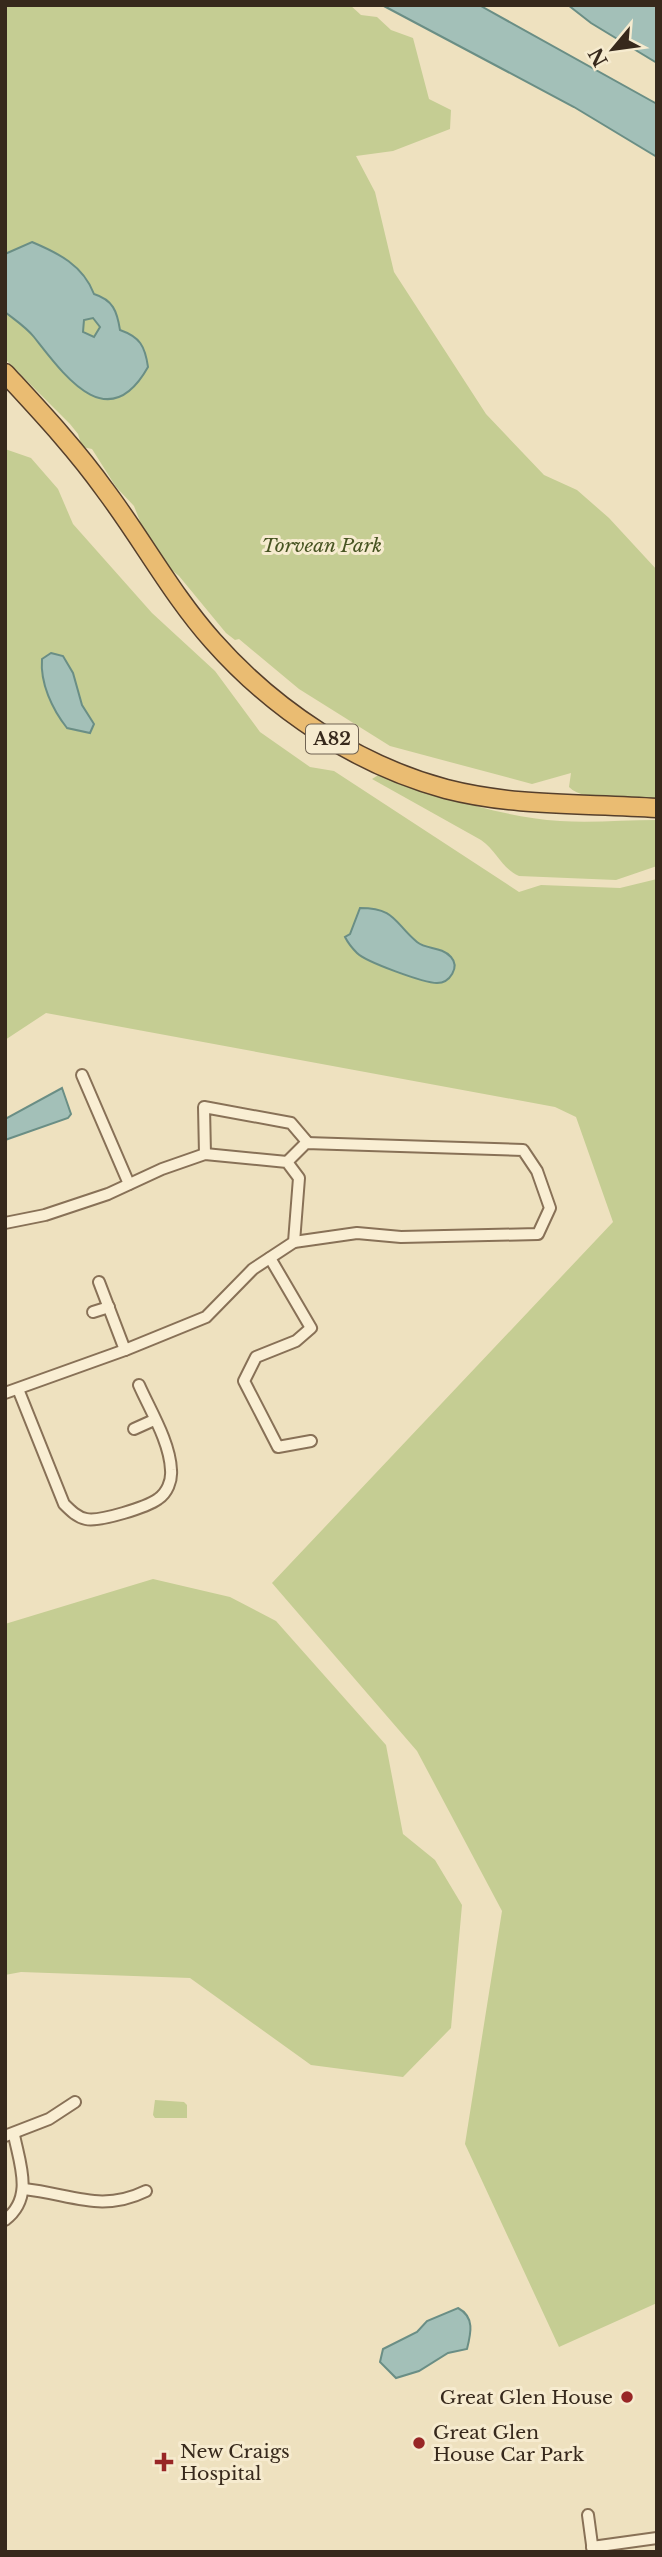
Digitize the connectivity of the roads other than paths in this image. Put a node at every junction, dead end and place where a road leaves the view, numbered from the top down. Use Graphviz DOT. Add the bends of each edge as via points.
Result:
graph roads {
  1 [pos="5,373"];
  2 [pos="657,808"];
  3 [pos="82,1075"];
  4 [pos="307,1143"];
  5 [pos="205,1154"];
  6 [pos="287,1162"];
  7 [pos="129,1184"];
  8 [pos="5,1223"];
  9 [pos="294,1242"];
  10 [pos="270,1258"];
  11 [pos="99,1282"];
  12 [pos="108,1307"];
  13 [pos="93,1312"];
  14 [pos="125,1350"];
  15 [pos="139,1385"];
  16 [pos="18,1389"];
  17 [pos="5,1393"];
  18 [pos="154,1420"];
  19 [pos="134,1429"];
  20 [pos="311,1441"];
  21 [pos="75,2102"];
  22 [pos="9,2135"];
  23 [pos="24,2189"];
  24 [pos="146,2191"];
  25 [pos="5,2220"];
  26 [pos="587,2515"];
  27 [pos="657,2538"];
  28 [pos="592,2549"];
  1 -- 2 [label="highway, A82" via="89,468 212,639 243,673 293,713 388,769 446,789 513,802"];
  3 -- 7 [label="street"];
  4 -- 5 [label="street" via="291,1123 204,1107"];
  4 -- 6 [label="street"];
  4 -- 9 [label="street" via="523,1150 537,1171 550,1208 538,1234 517,1237 357,1233"];
  5 -- 6 [label="street"];
  5 -- 7 [label="street"];
  6 -- 9 [label="street" via="299,1178"];
  7 -- 8 [label="street" via="45,1215"];
  9 -- 10 [label="street"];
  10 -- 14 [label="street" via="206,1317"];
  10 -- 20 [label="street" via="311,1328 296,1341 256,1357 244,1381 278,1447"];
  11 -- 12 [label="street"];
  12 -- 13 [label="street"];
  12 -- 14 [label="street"];
  14 -- 16 [label="street"];
  15 -- 18 [label="street"];
  16 -- 17 [label="street"];
  16 -- 18 [label="street" via="64,1504 87,1520 147,1505 168,1487 172,1472 169,1456"];
  18 -- 19 [label="street"];
  21 -- 22 [label="street" via="49,2119"];
  22 -- 23 [label="street"];
  23 -- 24 [label="street" via="93,2202 125,2201"];
  23 -- 25 [label="street" via="19,2205"];
  26 -- 28 [label="street"];
  27 -- 28 [label="street"];
}
